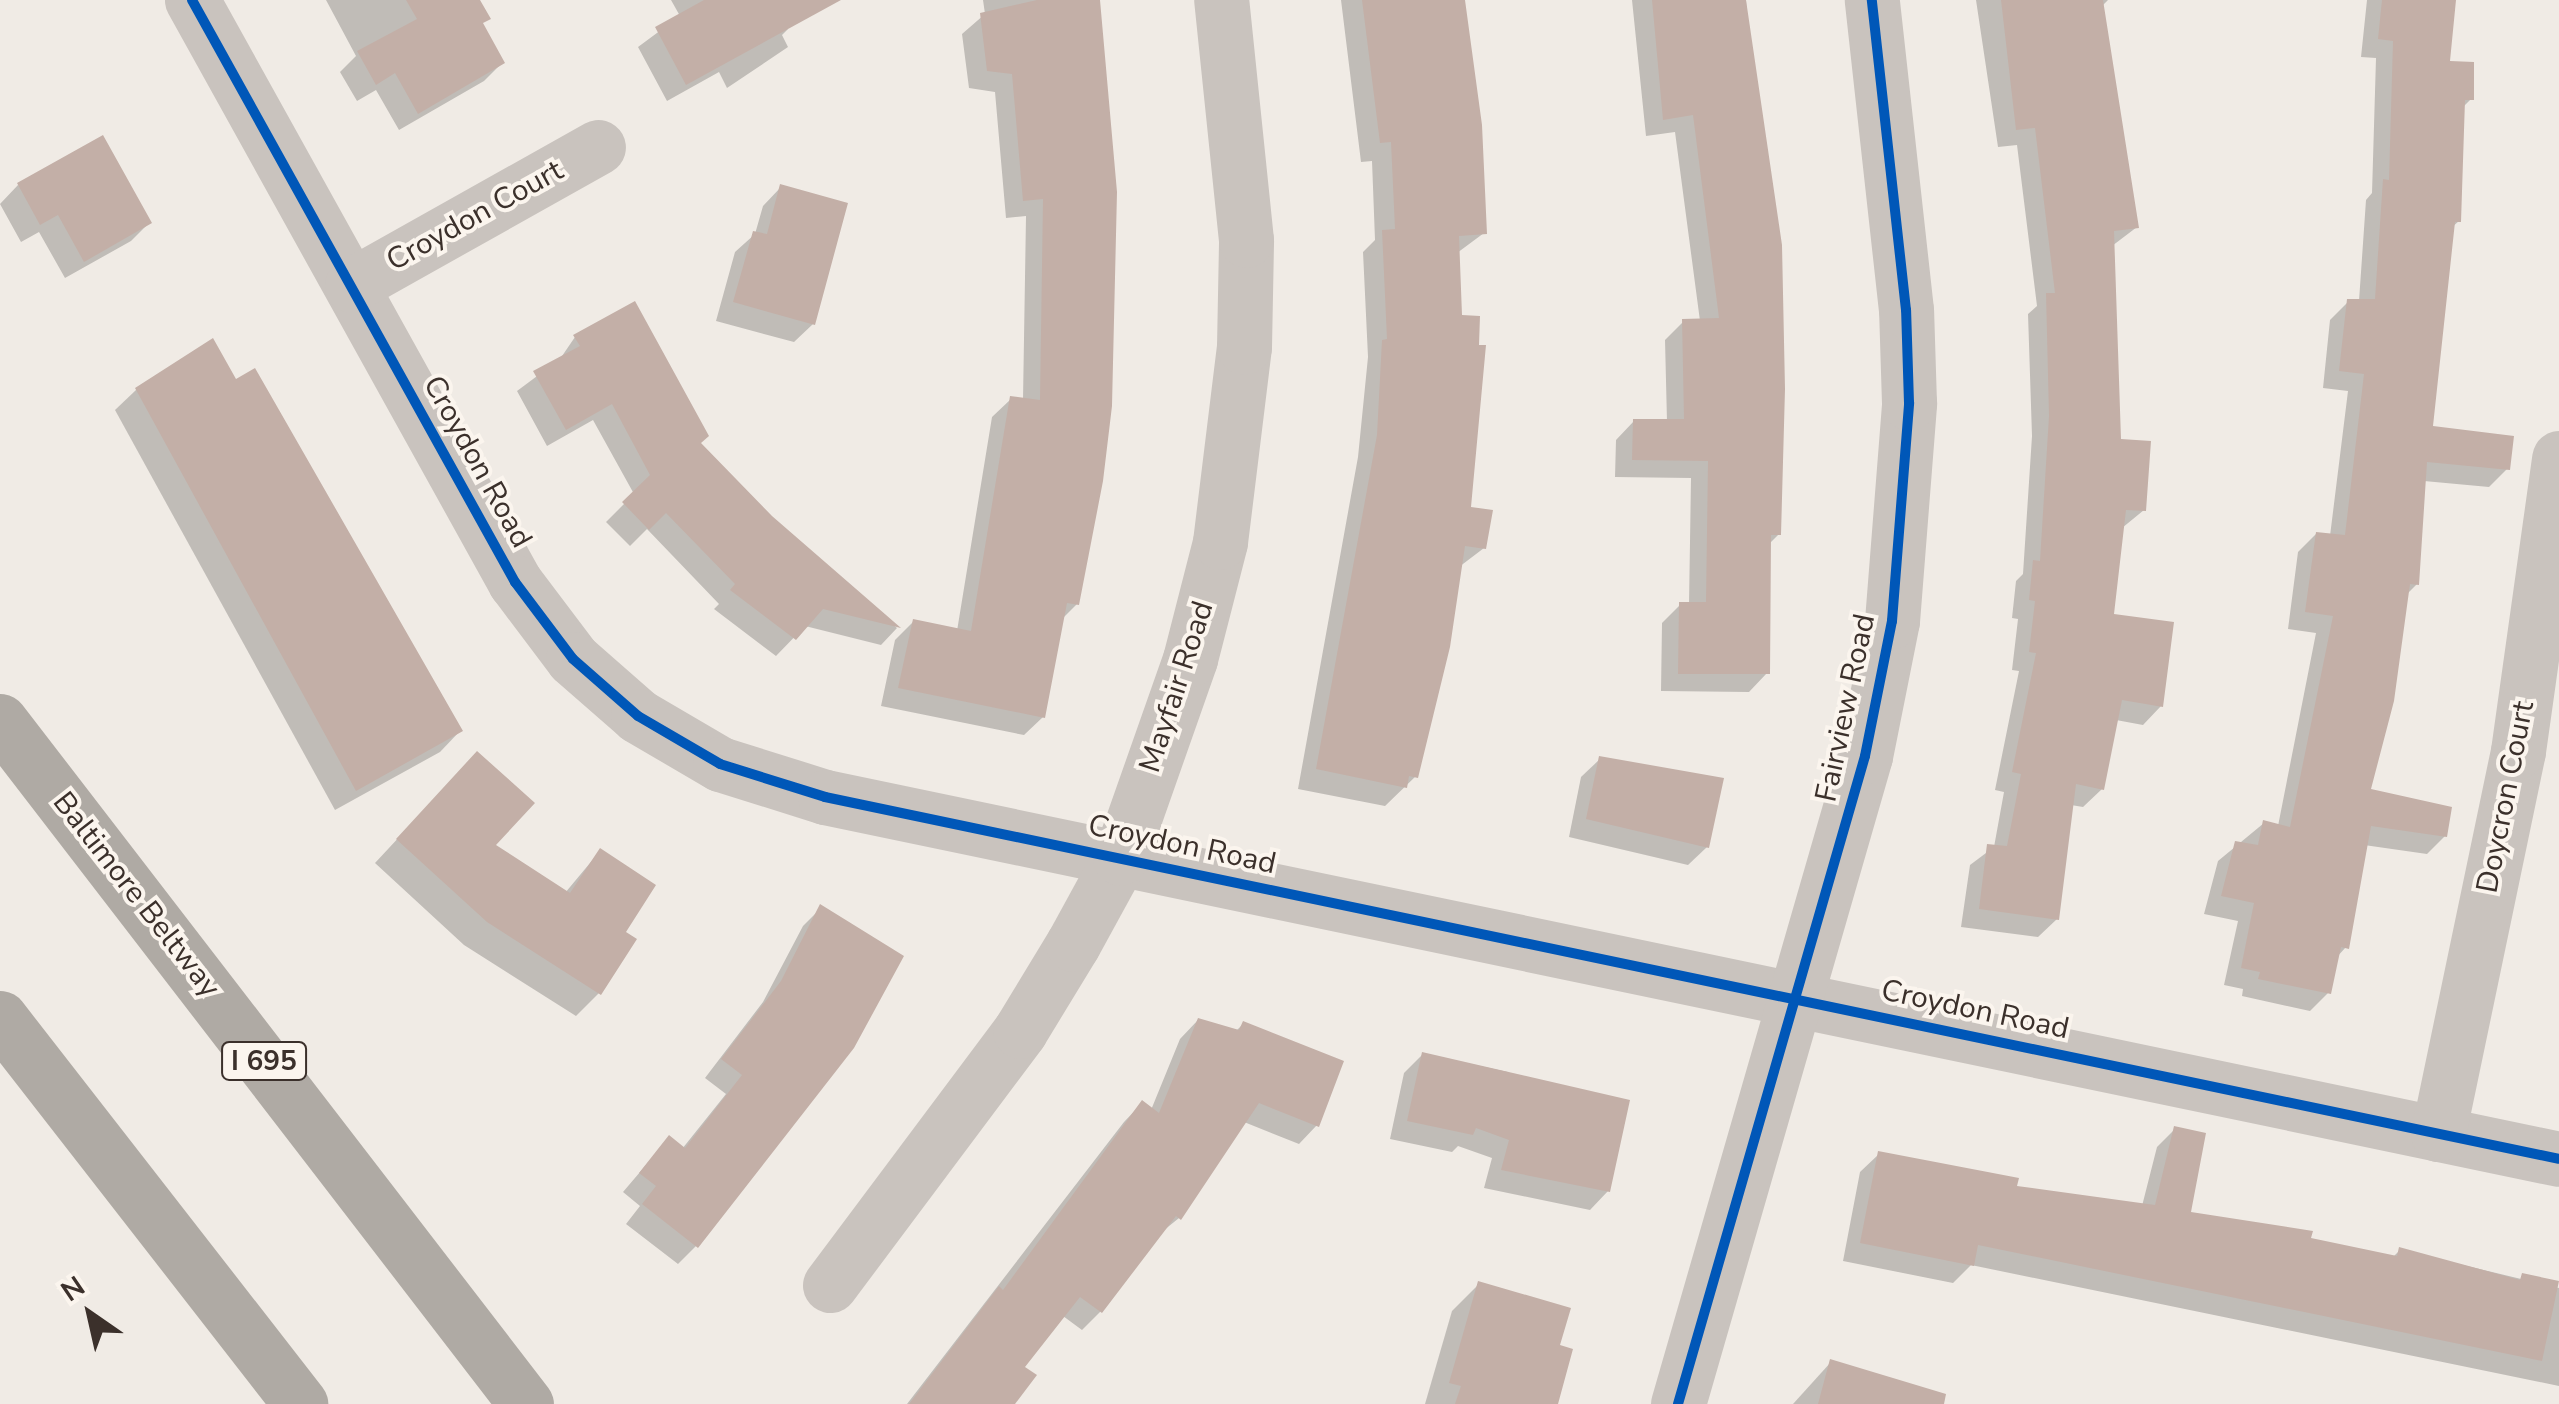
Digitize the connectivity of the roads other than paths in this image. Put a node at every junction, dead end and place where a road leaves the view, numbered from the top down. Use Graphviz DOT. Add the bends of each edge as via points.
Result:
graph roads {
  1 [pos="192,0"];
  2 [pos="1221,0"];
  3 [pos="1872,0"];
  4 [pos="598,147"];
  5 [pos="352,285"];
  6 [pos="2559,458"];
  7 [pos="0,721"];
  8 [pos="1120,858"];
  9 [pos="1799,998"];
  10 [pos="0,1018"];
  11 [pos="2438,1134"];
  12 [pos="2559,1158"];
  13 [pos="830,1284"];
  14 [pos="300,1404"];
  15 [pos="526,1404"];
  16 [pos="1678,1404"];
  1 -- 5 [label="street, Croydon Road"];
  2 -- 8 [label="street, Mayfair Road" via="1246,240 1235,455 1190,659"];
  3 -- 9 [label="street, Fairview Road" via="1906,310 1903,510 1892,621 1866,756"];
  4 -- 5 [label="street, Croydon Court"];
  5 -- 8 [label="street, Croydon Road" via="515,582 573,659 638,716 720,764 826,797"];
  6 -- 11 [label="street, Doycron Court" via="2518,751"];
  7 -- 15 [label="highway, Baltimore Beltway / I 695"];
  8 -- 9 [label="street, Croydon Road"];
  8 -- 13 [label="street, Mayfair Road" via="1020,1031"];
  9 -- 11 [label="street, Croydon Road"];
  9 -- 16 [label="street, Fairview Road"];
  10 -- 14 [label="highway"];
  11 -- 12 [label="street, Croydon Road"];
}
